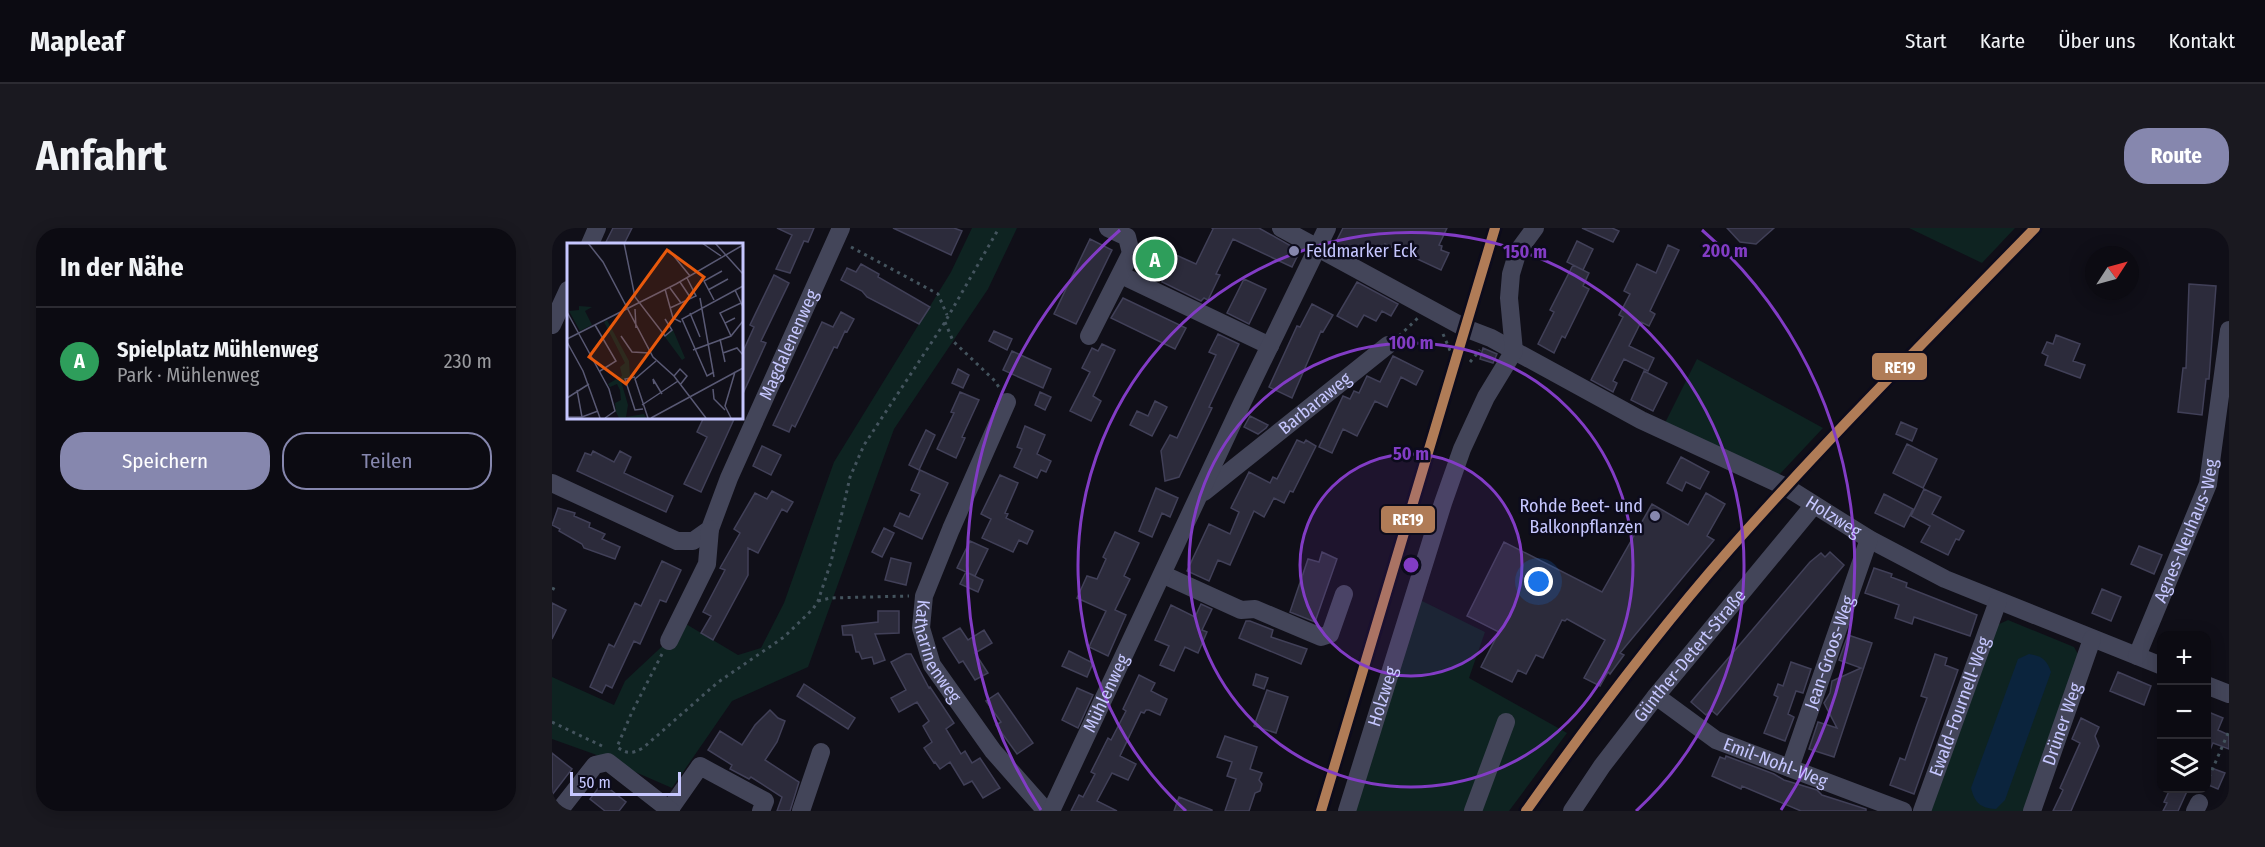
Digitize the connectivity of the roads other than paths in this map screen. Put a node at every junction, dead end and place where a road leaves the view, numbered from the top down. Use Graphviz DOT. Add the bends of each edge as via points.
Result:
graph roads {
  1 [pos="597,228"];
  2 [pos="1108,228"];
  3 [pos="1281,228"];
  4 [pos="1327,228"];
  5 [pos="1535,228"];
  6 [pos="838,234"];
  7 [pos="590,243"];
  8 [pos="1317,247"];
  9 [pos="1121,275"];
  10 [pos="567,292"];
  11 [pos="552,325"];
  12 [pos="2229,330"];
  13 [pos="1089,336"];
  14 [pos="1388,345"];
  15 [pos="1270,346"];
  16 [pos="1514,351"];
  17 [pos="1007,402"];
  18 [pos="552,483"];
  19 [pos="1200,495"];
  20 [pos="1814,505"];
  21 [pos="710,529"];
  22 [pos="1869,538"];
  23 [pos="1164,575"];
  24 [pos="1344,594"];
  25 [pos="1998,601"];
  26 [pos="2092,639"];
  27 [pos="669,641"];
  28 [pos="2137,656"];
  29 [pos="2157,664"];
  30 [pos="2211,687"];
  31 [pos="2229,694"];
  32 [pos="1656,696"];
  33 [pos="1506,722"];
  34 [pos="821,752"];
  35 [pos="1790,768"];
  36 [pos="670,810"];
  37 [pos="559,811"];
  38 [pos="761,811"];
  39 [pos="801,811"];
  40 [pos="1046,811"];
  41 [pos="1051,811"];
  42 [pos="1347,811"];
  43 [pos="1473,811"];
  44 [pos="1572,811"];
  45 [pos="1903,811"];
  46 [pos="1922,811"];
  47 [pos="2032,811"];
  1 -- 7 [label="street"];
  2 -- 9 [label="street" via="1126,237 1131,254"];
  3 -- 8 [label="street, Holzweg"];
  4 -- 8 [label="street, Mühlenweg"];
  5 -- 16 [label="street" via="1518,251 1511,274"];
  6 -- 21 [label="street, Magdalenenweg"];
  8 -- 15 [label="street, Mühlenweg"];
  8 -- 16 [label="street, Holzweg"];
  9 -- 13 [label="street"];
  9 -- 15 [label="street"];
  10 -- 11 [label="street"];
  12 -- 28 [label="street, Agnes-Neuhaus-Weg" via="2208,484"];
  14 -- 19 [label="street, Barbaraweg"];
  15 -- 19 [label="street, Mühlenweg"];
  16 -- 20 [label="street, Holzweg" via="1641,420 1786,487"];
  16 -- 42 [label="street, Holzweg" via="1462,449"];
  17 -- 40 [label="street, Katharinenweg" via="924,596 921,628 932,665 993,751"];
  18 -- 21 [label="street" via="677,541 693,541"];
  19 -- 23 [label="street, Mühlenweg"];
  20 -- 22 [label="street, Holzweg"];
  20 -- 32 [label="street, Günther-Detert-Straße"];
  21 -- 27 [label="street, Magdalenenweg" via="707,564"];
  22 -- 25 [label="street, Holzweg" via="1946,579"];
  22 -- 35 [label="street, Jean-Groos-Weg"];
  23 -- 24 [label="street" via="1241,610 1255,609 1328,643"];
  23 -- 41 [label="street, Mühlenweg"];
  25 -- 26 [label="street, Holzweg"];
  25 -- 46 [label="street, Ewald-Fournell-Weg"];
  26 -- 28 [label="street, Holzweg"];
  26 -- 47 [label="street, Drüner Weg"];
  28 -- 29 [label="street, Holzweg"];
  30 -- 31 [label="street"];
  32 -- 35 [label="street, Emil-Nohl-Weg" via="1716,740"];
  32 -- 44 [label="street, Günther-Detert-Straße"];
  33 -- 43 [label="street"];
  34 -- 39 [label="street"];
  35 -- 45 [label="street, Emil-Nohl-Weg"];
  36 -- 37 [label="street" via="608,762 595,765"];
  36 -- 38 [label="street" via="700,766 765,801"];
}
